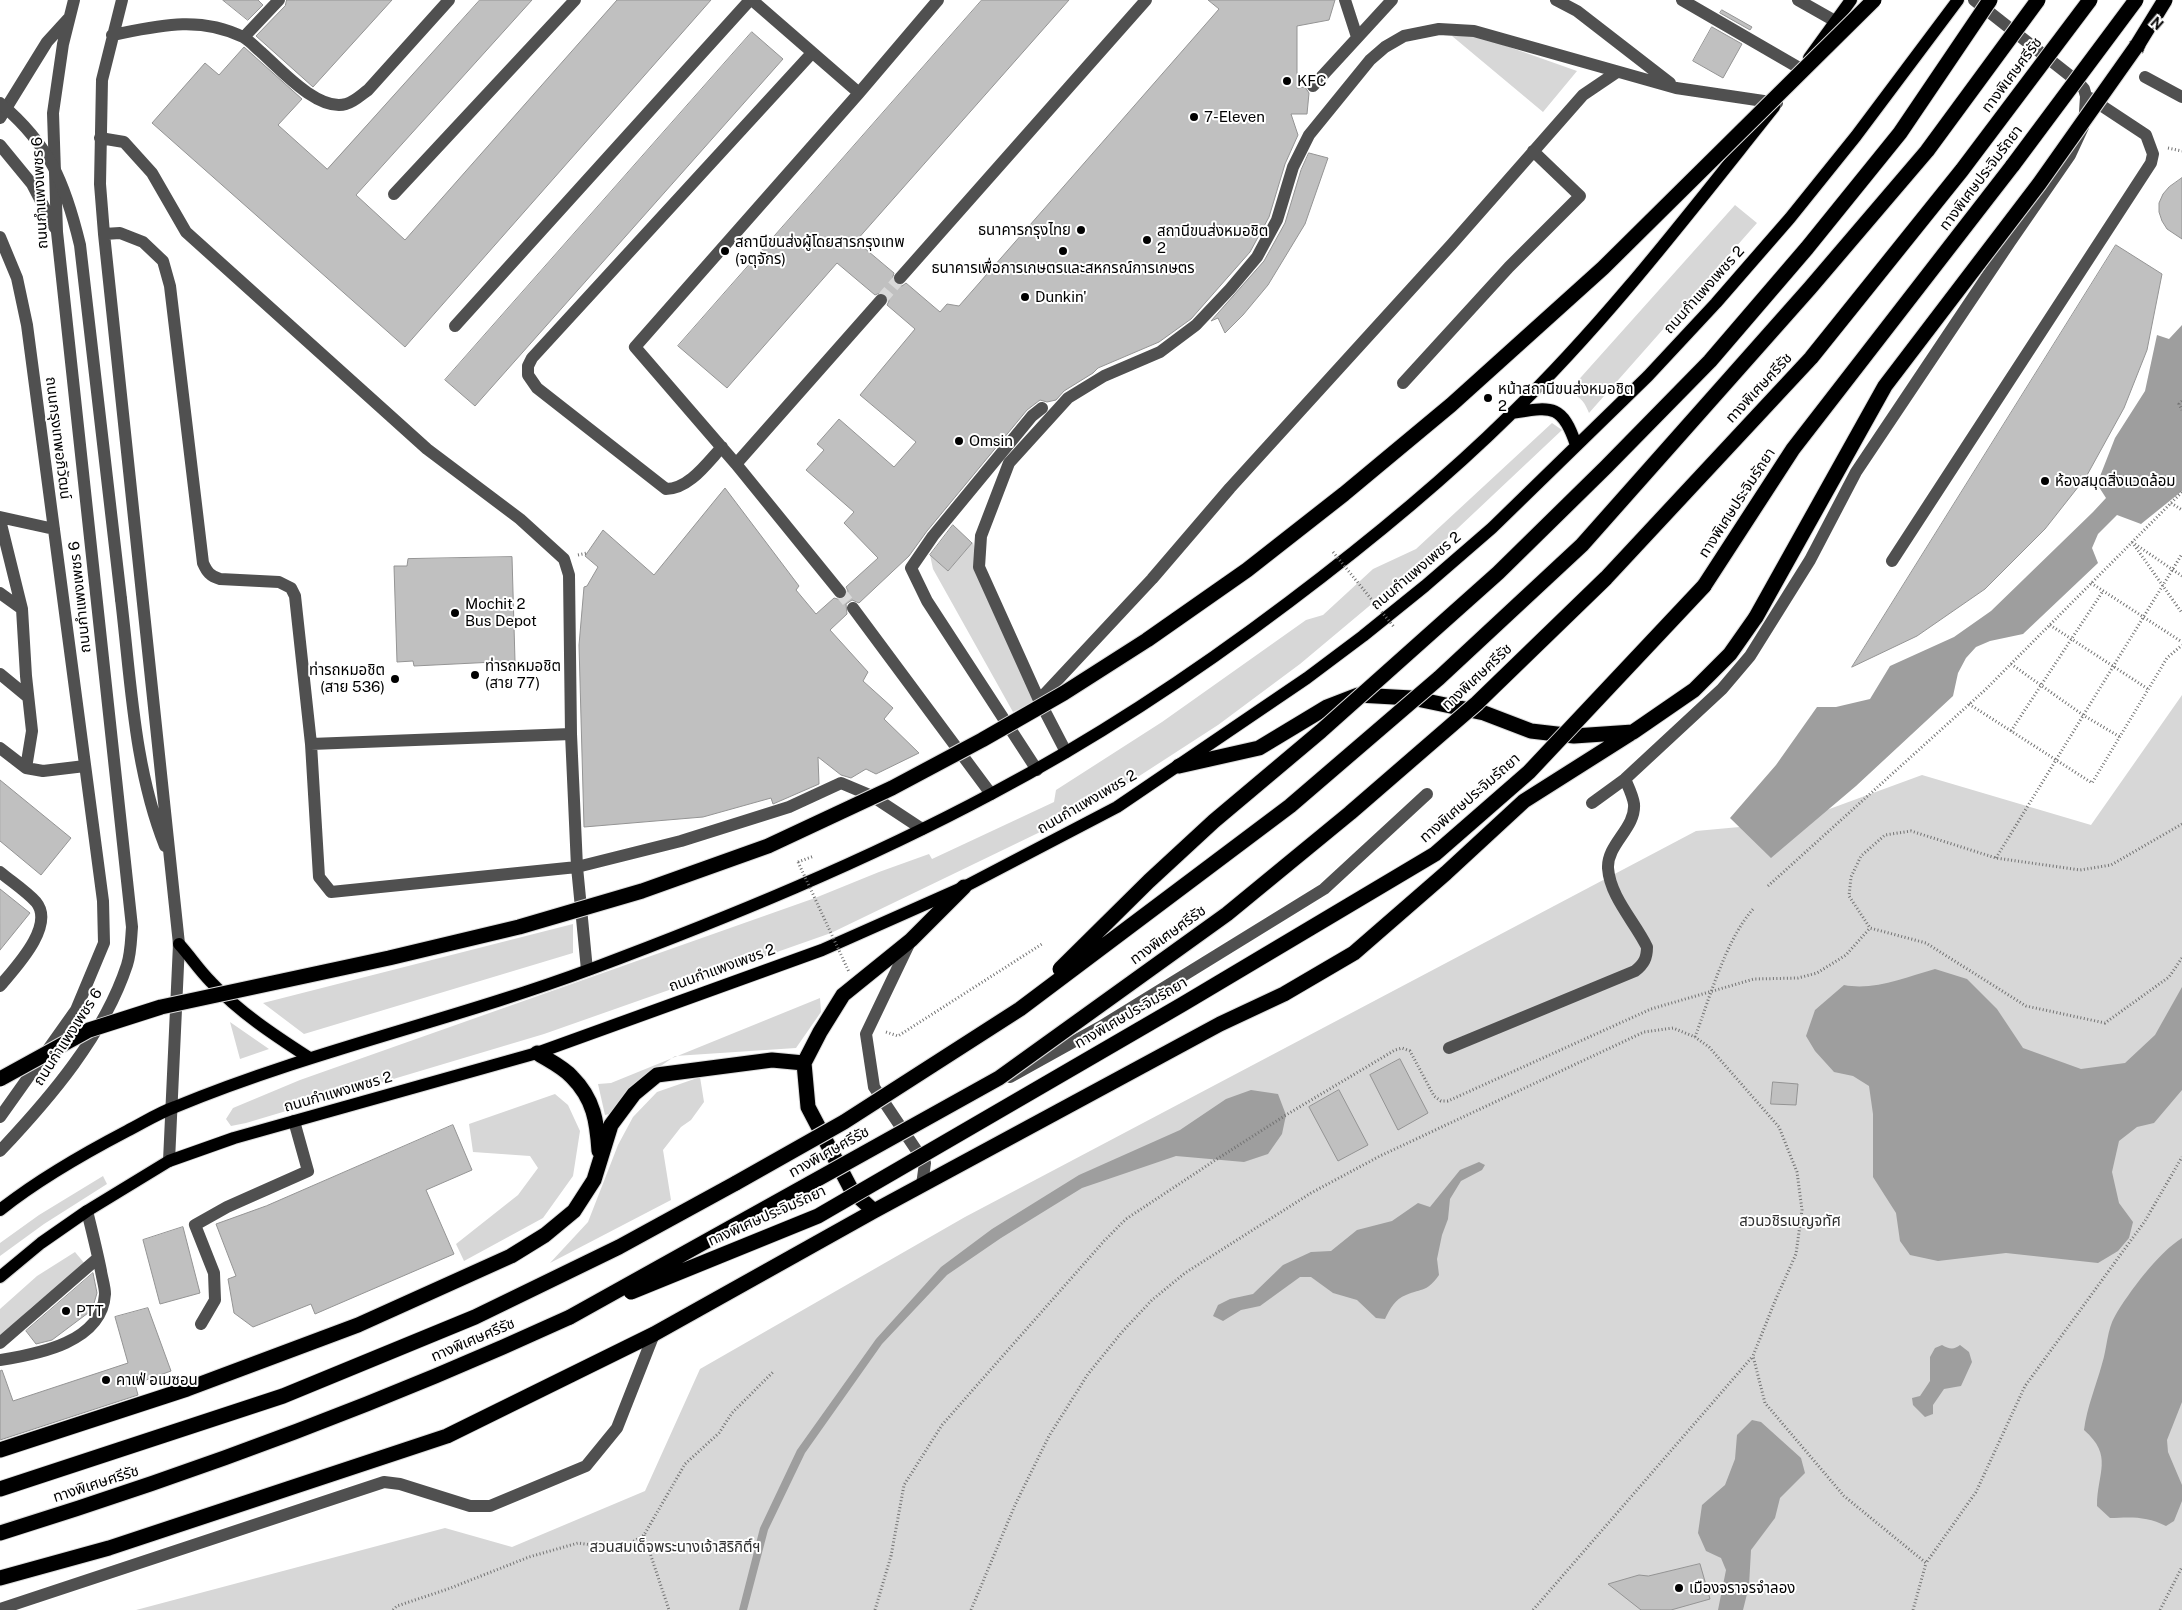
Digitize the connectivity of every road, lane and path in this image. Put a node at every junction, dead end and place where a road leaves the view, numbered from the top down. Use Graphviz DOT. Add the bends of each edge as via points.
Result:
graph roads {
  1 [pos="74,0"];
  2 [pos="122,0"];
  3 [pos="279,0"];
  4 [pos="449,0"];
  5 [pos="576,0"];
  6 [pos="751,0"];
  7 [pos="938,0"];
  8 [pos="1146,0"];
  9 [pos="1346,0"];
  10 [pos="1392,0"];
  11 [pos="1556,0"];
  12 [pos="1682,0"];
  13 [pos="1798,0"];
  14 [pos="1851,0"];
  15 [pos="1874,0"];
  16 [pos="1958,0"];
  17 [pos="1974,0"];
  18 [pos="1990,0"];
  19 [pos="2038,0"];
  20 [pos="2090,0"];
  21 [pos="2136,0"];
  22 [pos="2165,0"];
  23 [pos="69,18"];
  24 [pos="1835,22"];
  25 [pos="112,35"];
  26 [pos="1357,37"];
  27 [pos="244,38"];
  28 [pos="812,53"];
  29 [pos="1801,69"];
  30 [pos="1616,72"];
  31 [pos="2145,77"];
  32 [pos="1313,86"];
  33 [pos="1676,88"];
  34 [pos="859,93"];
  35 [pos="2086,96"];
  36 [pos="2182,97"];
  37 [pos="0,103"];
  38 [pos="1777,103"];
  39 [pos="0,118"];
  40 [pos="100,138"];
  41 [pos="0,145"];
  42 [pos="1533,151"];
  43 [pos="394,194"];
  44 [pos="57,232"];
  45 [pos="104,234"];
  46 [pos="0,237"];
  47 [pos="900,278"];
  48 [pos="881,300"];
  49 [pos="455,326"];
  50 [pos="1403,383"];
  51 [pos="2182,401"];
  52 [pos="1042,408"];
  53 [pos="2182,410"];
  54 [pos="1512,413"];
  55 [pos="1576,446"];
  56 [pos="722,447"];
  57 [pos="736,464"];
  58 [pos="2182,492"];
  59 [pos="2171,503"];
  60 [pos="2182,510"];
  61 [pos="0,518"];
  62 [pos="54,529"];
  63 [pos="2132,542"];
  64 [pos="1332,552"];
  65 [pos="2182,554"];
  66 [pos="1892,561"];
  67 [pos="2172,570"];
  68 [pos="2182,576"];
  69 [pos="2091,583"];
  70 [pos="2163,585"];
  71 [pos="2104,591"];
  72 [pos="840,592"];
  73 [pos="0,593"];
  74 [pos="853,608"];
  75 [pos="22,609"];
  76 [pos="2182,613"];
  77 [pos="2143,618"];
  78 [pos="2050,625"];
  79 [pos="1394,627"];
  80 [pos="2072,639"];
  81 [pos="2182,644"];
  82 [pos="70,647"];
  83 [pos="2011,664"];
  84 [pos="2114,666"];
  85 [pos="0,674"];
  86 [pos="2042,686"];
  87 [pos="2148,689"];
  88 [pos="28,696"];
  89 [pos="1039,700"];
  90 [pos="1969,704"];
  91 [pos="2084,715"];
  92 [pos="2012,731"];
  93 [pos="1633,732"];
  94 [pos="571,734"];
  95 [pos="2120,737"];
  96 [pos="311,744"];
  97 [pos="0,748"];
  98 [pos="1066,752"];
  99 [pos="2056,759"];
  100 [pos="85,766"];
  101 [pos="1179,766"];
  102 [pos="26,768"];
  103 [pos="1037,770"];
  104 [pos="1625,779"];
  105 [pos="991,794"];
  106 [pos="1427,794"];
  107 [pos="1592,803"];
  108 [pos="2182,824"];
  109 [pos="922,829"];
  110 [pos="814,856"];
  111 [pos="1996,858"];
  112 [pos="171,862"];
  113 [pos="577,867"];
  114 [pos="0,872"];
  115 [pos="1768,886"];
  116 [pos="964,887"];
  117 [pos="1754,908"];
  118 [pos="1870,928"];
  119 [pos="911,940"];
  120 [pos="179,944"];
  121 [pos="1042,944"];
  122 [pos="2182,958"];
  123 [pos="587,970"];
  124 [pos="850,972"];
  125 [pos="0,986"];
  126 [pos="1712,992"];
  127 [pos="1020,1009"];
  128 [pos="886,1032"];
  129 [pos="1695,1037"];
  130 [pos="1449,1048"];
  131 [pos="537,1053"];
  132 [pos="308,1057"];
  133 [pos="804,1063"];
  134 [pos="0,1079"];
  135 [pos="170,1108"];
  136 [pos="0,1117"];
  137 [pos="294,1121"];
  138 [pos="907,1135"];
  139 [pos="0,1151"];
  140 [pos="600,1157"];
  141 [pos="2182,1157"];
  142 [pos="169,1161"];
  143 [pos="922,1185"];
  144 [pos="0,1210"];
  145 [pos="87,1211"];
  146 [pos="874,1211"];
  147 [pos="98,1258"];
  148 [pos="0,1277"];
  149 [pos="570,1317"];
  150 [pos="202,1324"];
  151 [pos="654,1334"];
  152 [pos="0,1343"];
  153 [pos="1753,1356"];
  154 [pos="0,1360"];
  155 [pos="774,1371"];
  156 [pos="0,1450"];
  157 [pos="0,1489"];
  158 [pos="0,1533"];
  159 [pos="644,1535"];
  160 [pos="1926,1563"];
  161 [pos="2182,1567"];
  162 [pos="0,1578"];
  163 [pos="0,1609"];
  164 [pos="393,1610"];
  165 [pos="670,1610"];
  166 [pos="875,1610"];
  167 [pos="971,1610"];
  168 [pos="1533,1610"];
  169 [pos="1912,1610"];
  170 [pos="2160,1610"];
  1 -- 23 [label="street, ถนนกำแพงเพชร 6"];
  2 -- 25 [label="street"];
  3 -- 27 [label="street"];
  4 -- 27 [label="street" via="368,90 345,105 320,101"];
  5 -- 43 [label="street"];
  6 -- 28 [label="street"];
  6 -- 49 [label="street"];
  7 -- 34 [label="street"];
  8 -- 47 [label="street"];
  9 -- 26 [label="street"];
  10 -- 26 [label="street"];
  11 -- 33 [label="street" via="1577,11"];
  12 -- 29 [label="street"];
  13 -- 24 [label="street"];
  14 -- 24 [label="main road"];
  15 -- 134 [label="highway, bridge" via="1602,268 1367,475 1248,570 1147,640 990,736 892,788 768,846 642,891 519,928 161,1007 89,1030"];
  16 -- 55 [label="main road, ถนนกำแพงเพชร 2" via="1790,218 1648,376"];
  17 -- 35 [label="street" via="2078,82"];
  18 -- 127 [label="highway, bridge" via="1900,133 1710,360 1498,573 1321,731 1214,821"];
  19 -- 127 [label="highway, ทางพิเศษศรีรัช, bridge" via="1927,151 1582,545 1439,678 1290,806"];
  20 -- 149 [label="highway, ทางพิเศษศรีรัช, bridge" via="1962,170 1811,358 1606,578 1476,703 1365,800 1227,914 999,1078"];
  21 -- 149 [label="highway, ทางพิเศษประจิมรัถยา, bridge" via="1793,449 1704,586 1529,772 1434,854 818,1216"];
  22 -- 93 [label="highway, bridge" via="2138,44 2039,184 1886,386 1756,616 1730,654 1694,690"];
  23 -- 39 [label="street" via="47,42"];
  23 -- 44 [label="street, ถนนกำแพงเพชร 6" via="53,113"];
  24 -- 29 [label="main road"];
  25 -- 27 [label="street" via="167,24 196,24"];
  25 -- 40 [label="street" via="102,80"];
  26 -- 32 [label="street"];
  28 -- 34 [label="street"];
  28 -- 56 [label="street" via="528,366 528,375 537,388 666,488 676,489 689,481"];
  29 -- 38 [label="main road"];
  30 -- 33 [label="street"];
  30 -- 42 [label="street" via="1583,95"];
  30 -- 89 [label="street" via="1474,31 1439,29 1404,36 1370,60 1309,135 1293,167 1277,220 1257,256 1230,289 1196,325 1160,352 1104,376 1068,398 1009,463 981,536 979,568"];
  31 -- 36 [label="street"];
  33 -- 38 [label="street"];
  34 -- 56 [label="street" via="635,347"];
  35 -- 66 [label="street" via="2146,135 2153,154 2151,163"];
  35 -- 104 [label="street" via="2083,127 2070,155 1856,472 1810,560 1750,656 1722,689"];
  37 -- 112 [label="street, bridge" via="33,134 47,153 71,209 80,245 142,769 156,824"];
  38 -- 54 [label="main road" via="1653,258 1591,330"];
  40 -- 45 [label="street"];
  40 -- 94 [label="street" via="124,142 152,173 186,232 428,449 520,519 564,559 569,575"];
  41 -- 44 [label="street" via="32,184"];
  42 -- 50 [label="street" via="1580,196"];
  42 -- 89 [label="street" via="1152,579"];
  44 -- 139 [label="street, ถนนกำแพงเพชร 6" via="132,927 128,963 112,1004 58,1086"];
  45 -- 96 [label="street" via="120,233 143,242 163,261 170,286 203,563 211,576 220,579 279,582 291,588 295,596"];
  45 -- 112 [label="street"];
  46 -- 62 [label="street, ถนนกรุงเทพอภิวัฒน์" via="17,278 27,324"];
  48 -- 57 [label="street"];
  51 -- 53 [label="path" via="2179,404"];
  52 -- 103 [label="street" via="1032,416 910,568 927,601"];
  54 -- 55 [label="main road" via="1545,408 1556,412 1570,427"];
  54 -- 98 [label="main road" via="1431,489 1345,560 1150,701"];
  55 -- 101 [label="main road, ถนนกำแพงเพชร 2" via="1492,528 1363,636"];
  56 -- 57 [label="street"];
  57 -- 72 [label="street"];
  58 -- 59 [label="path"];
  59 -- 60 [label="path"];
  59 -- 63 [label="path"];
  61 -- 62 [label="street"];
  61 -- 75 [label="street"];
  62 -- 82 [label="street, ถนนกรุงเทพอภิวัฒน์"];
  63 -- 67 [label="path"];
  63 -- 69 [label="path"];
  63 -- 70 [label="path"];
  64 -- 79 [label="path, bridge"];
  65 -- 67 [label="path"];
  67 -- 68 [label="path"];
  67 -- 70 [label="path"];
  69 -- 71 [label="path"];
  69 -- 78 [label="path"];
  70 -- 76 [label="path"];
  70 -- 77 [label="path"];
  71 -- 77 [label="path"];
  71 -- 80 [label="path"];
  73 -- 75 [label="street"];
  74 -- 105 [label="street"];
  75 -- 88 [label="street"];
  77 -- 81 [label="path"];
  77 -- 84 [label="path"];
  78 -- 80 [label="path"];
  78 -- 83 [label="path"];
  80 -- 84 [label="path"];
  80 -- 86 [label="path"];
  81 -- 87 [label="path" via="2167,658"];
  82 -- 100 [label="street, ถนนกำแพงเพชร 6"];
  83 -- 86 [label="path"];
  83 -- 90 [label="path"];
  84 -- 87 [label="path"];
  84 -- 91 [label="path"];
  85 -- 88 [label="street"];
  86 -- 91 [label="path"];
  86 -- 92 [label="path"];
  87 -- 95 [label="path"];
  88 -- 102 [label="street" via="32,730"];
  89 -- 98 [label="street"];
  90 -- 92 [label="path"];
  90 -- 115 [label="path"];
  91 -- 95 [label="path"];
  91 -- 99 [label="path"];
  92 -- 99 [label="path"];
  93 -- 101 [label="highway" via="1574,736 1531,731 1484,713 1457,707 1412,698 1358,695 1327,707 1259,748"];
  93 -- 143 [label="highway" via="1524,801 1354,953 1284,994 1220,1024"];
  94 -- 96 [label="street"];
  94 -- 113 [label="street"];
  95 -- 99 [label="path" via="2092,783"];
  96 -- 113 [label="street" via="319,877 330,892"];
  97 -- 102 [label="street"];
  98 -- 103 [label="main road"];
  99 -- 111 [label="path"];
  100 -- 102 [label="street" via="43,771"];
  100 -- 136 [label="street, ถนนกำแพงเพชร 6" via="103,901 104,942 76,1010"];
  101 -- 116 [label="main road, ถนนกำแพงเพชร 2" via="1117,807"];
  103 -- 105 [label="main road"];
  104 -- 107 [label="street"];
  104 -- 130 [label="street" via="1634,805 1629,825 1610,854 1608,868 1614,890 1647,947 1647,957 1642,966"];
  105 -- 109 [label="main road"];
  106 -- 138 [label="street" via="1324,889 1100,1027"];
  108 -- 111 [label="path" via="2111,865 2080,870"];
  109 -- 113 [label="street" via="872,796 841,783 789,807 717,830"];
  109 -- 123 [label="main road" via="796,886"];
  110 -- 124 [label="path, bridge" via="798,862"];
  111 -- 118 [label="path" via="1911,831 1884,835 1861,856 1851,877 1849,896"];
  112 -- 120 [label="street"];
  113 -- 123 [label="street"];
  114 -- 125 [label="street" via="37,903 41,912 38,933"];
  116 -- 119 [label="highway"];
  116 -- 131 [label="main road, ถนนกำแพงเพชร 2" via="822,950"];
  117 -- 126 [label="path" via="1742,921"];
  118 -- 122 [label="path" via="1926,943 2026,1006 2105,1023 2169,977"];
  118 -- 126 [label="path" via="1846,956 1816,973 1798,978 1754,979"];
  119 -- 133 [label="highway" via="843,995"];
  119 -- 138 [label="street" via="866,1034 874,1086"];
  120 -- 132 [label="main road" via="211,982 239,1008"];
  120 -- 135 [label="street"];
  121 -- 128 [label="path" via="898,1036"];
  123 -- 132 [label="main road" via="458,1013"];
  126 -- 129 [label="path"];
  126 -- 166 [label="path" via="1651,1009 1448,1101 1441,1102 1434,1096 1410,1051 1395,1050 1286,1115 1126,1219 942,1425 904,1485 891,1556"];
  127 -- 157 [label="highway, ทางพิเศษศรีรัช, bridge" via="844,1122 761,1169 620,1247 475,1316 283,1396"];
  129 -- 153 [label="path" via="1709,1047 1779,1127 1797,1172 1802,1210 1796,1254"];
  129 -- 167 [label="path" via="1673,1028 1644,1032 1380,1156 1311,1193 1185,1274 1152,1300 1083,1382 1049,1436"];
  131 -- 137 [label="main road, ถนนกำแพงเพชร 2"];
  131 -- 140 [label="highway" via="572,1076 590,1101 596,1120"];
  132 -- 135 [label="main road"];
  133 -- 140 [label="highway" via="772,1060 657,1075 634,1094 611,1125"];
  133 -- 146 [label="highway" via="808,1107 852,1191"];
  135 -- 142 [label="street"];
  135 -- 144 [label="main road" via="93,1148"];
  137 -- 142 [label="main road, ถนนกำแพงเพชร 2"];
  137 -- 150 [label="street" via="308,1171 227,1207 196,1225 214,1273 215,1300"];
  138 -- 143 [label="street" via="925,1163"];
  140 -- 156 [label="highway" via="594,1180 574,1211 545,1235 510,1256 358,1325 187,1389"];
  141 -- 160 [label="path" via="2145,1222 2025,1386 1976,1492"];
  142 -- 145 [label="main road, ถนนกำแพงเพชร 2"];
  143 -- 146 [label="highway"];
  145 -- 147 [label="street"];
  145 -- 148 [label="main road, ถนนกำแพงเพชร 2"];
  146 -- 151 [label="highway"];
  147 -- 152 [label="street"];
  147 -- 154 [label="street" via="105,1292 102,1310 89,1329 53,1348 30,1356"];
  149 -- 158 [label="highway, ทางพิเศษศรีรัช" via="395,1393 241,1453"];
  151 -- 162 [label="highway" via="447,1436 109,1548"];
  151 -- 163 [label="street" via="617,1428 586,1466 490,1506 470,1506 384,1482"];
  153 -- 160 [label="path" via="1765,1403 1844,1496"];
  153 -- 168 [label="path"];
  155 -- 159 [label="path" via="732,1413 719,1434 685,1464"];
  159 -- 164 [label="path" via="621,1549 578,1543 529,1557"];
  159 -- 165 [label="path"];
  160 -- 169 [label="path"];
  161 -- 170 [label="path"];
}
